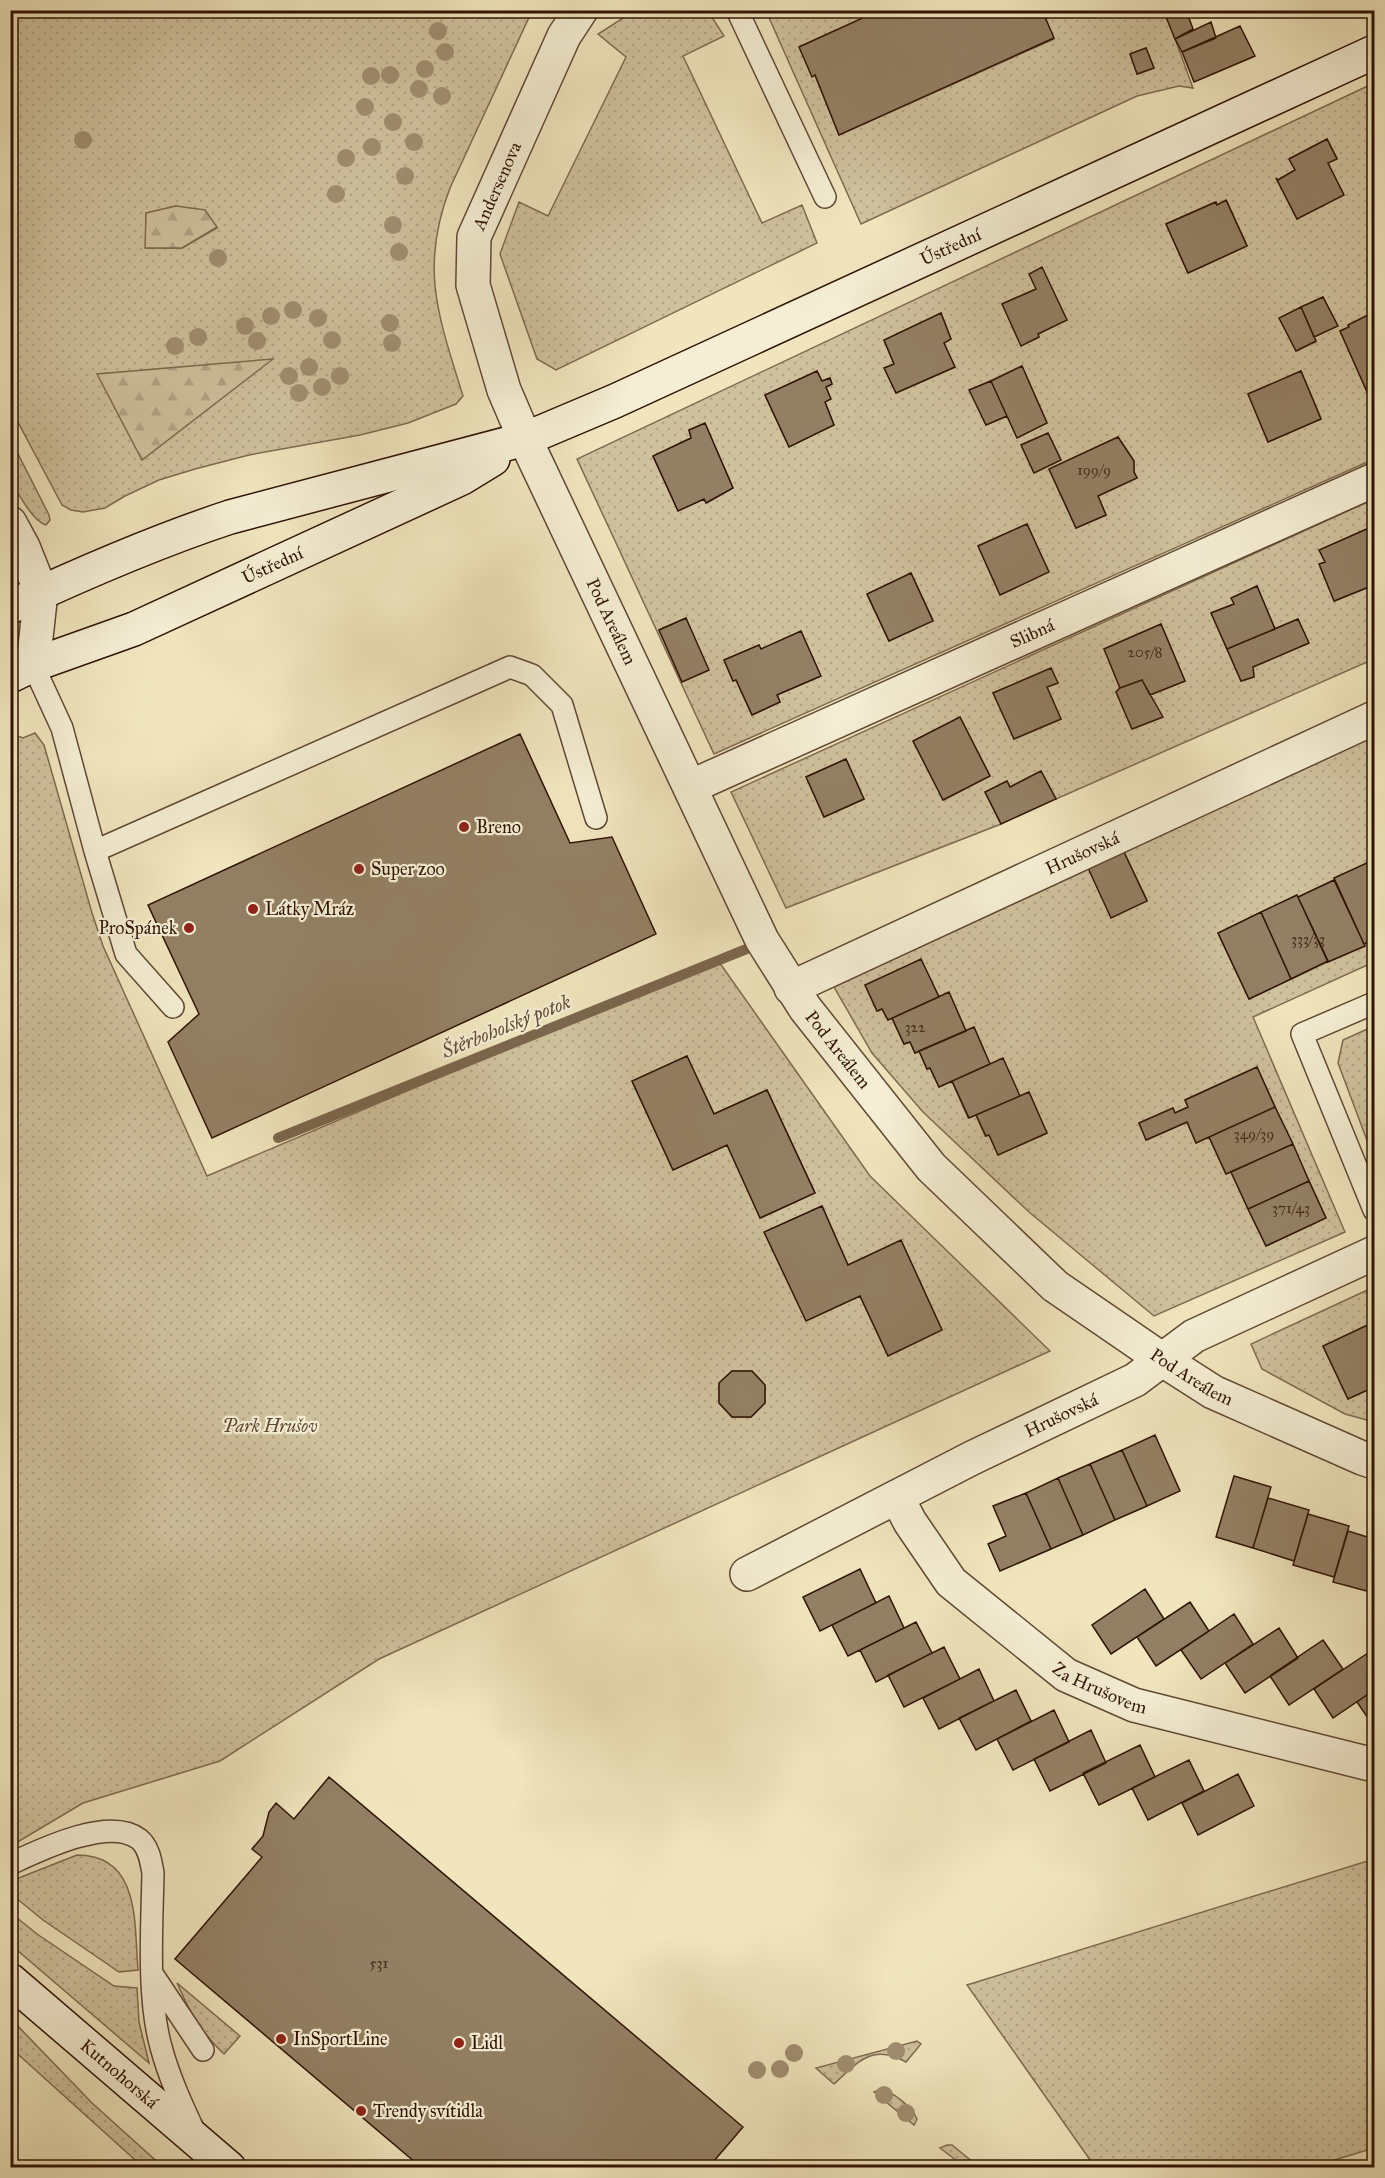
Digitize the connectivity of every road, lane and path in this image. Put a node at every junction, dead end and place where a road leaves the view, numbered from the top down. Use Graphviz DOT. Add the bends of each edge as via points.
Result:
graph roads {
  1 [pos="581,10"];
  2 [pos="736,10"];
  3 [pos="1374,52"];
  4 [pos="825,197"];
  5 [pos="525,439"];
  6 [pos="1374,480"];
  7 [pos="10,523"];
  8 [pos="41,592"];
  9 [pos="10,606"];
  10 [pos="18,663"];
  11 [pos="1374,718"];
  12 [pos="690,787"];
  13 [pos="596,818"];
  14 [pos="95,851"];
  15 [pos="791,988"];
  16 [pos="1374,1003"];
  17 [pos="173,1007"];
  18 [pos="1374,1210"];
  19 [pos="1374,1253"];
  20 [pos="1162,1360"];
  21 [pos="1374,1462"];
  22 [pos="897,1497"];
  23 [pos="747,1574"];
  24 [pos="1374,1764"];
  25 [pos="10,1864"];
  26 [pos="153,1976"];
  27 [pos="10,1980"];
  28 [pos="203,2050"];
  29 [pos="200,2144"];
  30 [pos="229,2168"];
  1 -- 5 [label="street, Andersenova" via="564,36 474,237 473,285 504,390"];
  2 -- 4 [label="lane"];
  3 -- 5 [label="street, Ústřední"];
  5 -- 8 [label="street, Ústřední" via="220,520 134,551"];
  5 -- 10 [label="street, Ústřední" via="462,478 134,629"];
  5 -- 12 [label="street, Pod Areálem"];
  6 -- 12 [label="street, Slibná"];
  7 -- 8 [label="street"];
  8 -- 9 [label="street, Ústřední"];
  8 -- 10 [label="street"];
  10 -- 14 [label="lane" via="62,728"];
  11 -- 15 [label="street, Hrušovská"];
  12 -- 15 [label="street, Pod Areálem" via="762,940"];
  13 -- 14 [label="lane" via="562,705 532,675 510,667"];
  14 -- 17 [label="lane" via="126,954"];
  15 -- 20 [label="street, Pod Areálem" via="931,1167 1055,1286"];
  16 -- 18 [label="lane" via="1302,1034"];
  19 -- 20 [label="street, Hrušovská" via="1194,1336"];
  20 -- 21 [label="street, Pod Areálem" via="1213,1392"];
  20 -- 22 [label="street, Hrušovská" via="1135,1380"];
  22 -- 23 [label="street, Hrušovská"];
  22 -- 24 [label="street, Za Hrušovem" via="951,1582 1066,1675 1134,1705"];
  25 -- 26 [label="lane" via="59,1842 92,1833 122,1833 139,1839 148,1852 153,1873"];
  26 -- 28 [label="lane"];
  26 -- 29 [label="lane" via="160,2046"];
  27 -- 29 [label="street, Kutnohorská"];
  29 -- 30 [label="street, Kutnohorská"];
}
